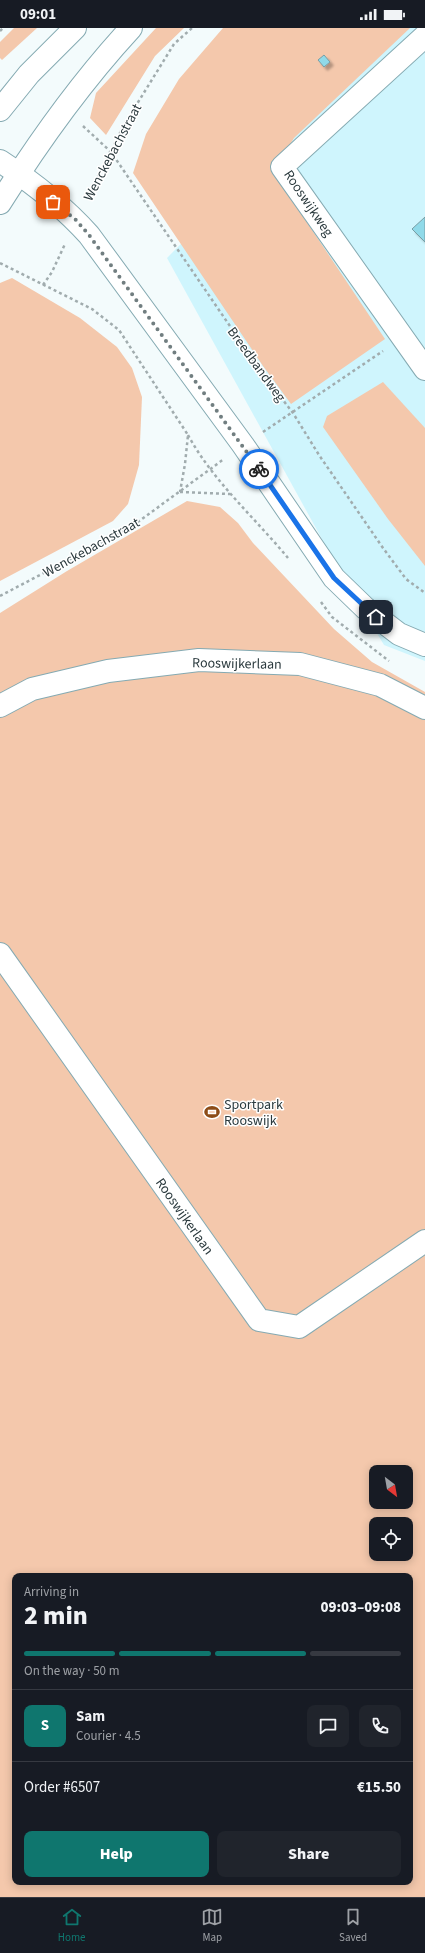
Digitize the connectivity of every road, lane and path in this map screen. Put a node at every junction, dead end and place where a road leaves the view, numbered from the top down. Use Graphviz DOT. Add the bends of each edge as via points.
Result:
graph roads {
  1 [pos="3,28"];
  2 [pos="75,28"];
  3 [pos="131,28"];
  4 [pos="192,28"];
  5 [pos="0,31"];
  6 [pos="425,36"];
  7 [pos="0,110"];
  8 [pos="91,133"];
  9 [pos="111,152"];
  10 [pos="0,161"];
  11 [pos="19,174"];
  12 [pos="0,203"];
  13 [pos="76,220"];
  14 [pos="0,263"];
  15 [pos="43,285"];
  16 [pos="403,338"];
  17 [pos="425,369"];
  18 [pos="293,412"];
  19 [pos="188,435"];
  20 [pos="211,468"];
  21 [pos="179,492"];
  22 [pos="230,494"];
  23 [pos="425,594"];
  24 [pos="0,596"];
  25 [pos="425,645"];
  26 [pos="0,706"];
  27 [pos="425,708"];
  28 [pos="0,954"];
  29 [pos="425,1240"];
  1 -- 5 [label="path"];
  2 -- 7 [label="street" via="29,74"];
  3 -- 11 [label="street" via="82,87"];
  4 -- 9 [label="path, Wenckebachstraat" via="174,44"];
  6 -- 16 [label="street, Rooswijkweg" via="282,167"];
  8 -- 9 [label="path, Breedbandweg"];
  9 -- 13 [label="path, Wenckebachstraat"];
  9 -- 18 [label="path, Breedbandweg" via="262,373"];
  10 -- 11 [label="street"];
  11 -- 12 [label="street"];
  11 -- 13 [label="street"];
  13 -- 15 [label="path, Wenckebachstraat" via="52,272"];
  13 -- 25 [label="street" via="239,440 334,578 365,608 393,629"];
  14 -- 15 [label="path"];
  15 -- 19 [label="path" via="92,309 119,330"];
  16 -- 17 [label="street, Rooswijkweg"];
  16 -- 18 [label="path"];
  18 -- 23 [label="path, Breedbandweg" via="319,455 406,579"];
  19 -- 20 [label="path"];
  19 -- 21 [label="path"];
  21 -- 22 [label="path"];
  21 -- 24 [label="path, Wenckebachstraat" via="131,527"];
  26 -- 27 [label="street, Rooswijkerlaan" via="32,689 108,671 199,660 300,664 380,685"];
  28 -- 29 [label="street, Rooswijkerlaan" via="259,1320 299,1327"];
}
